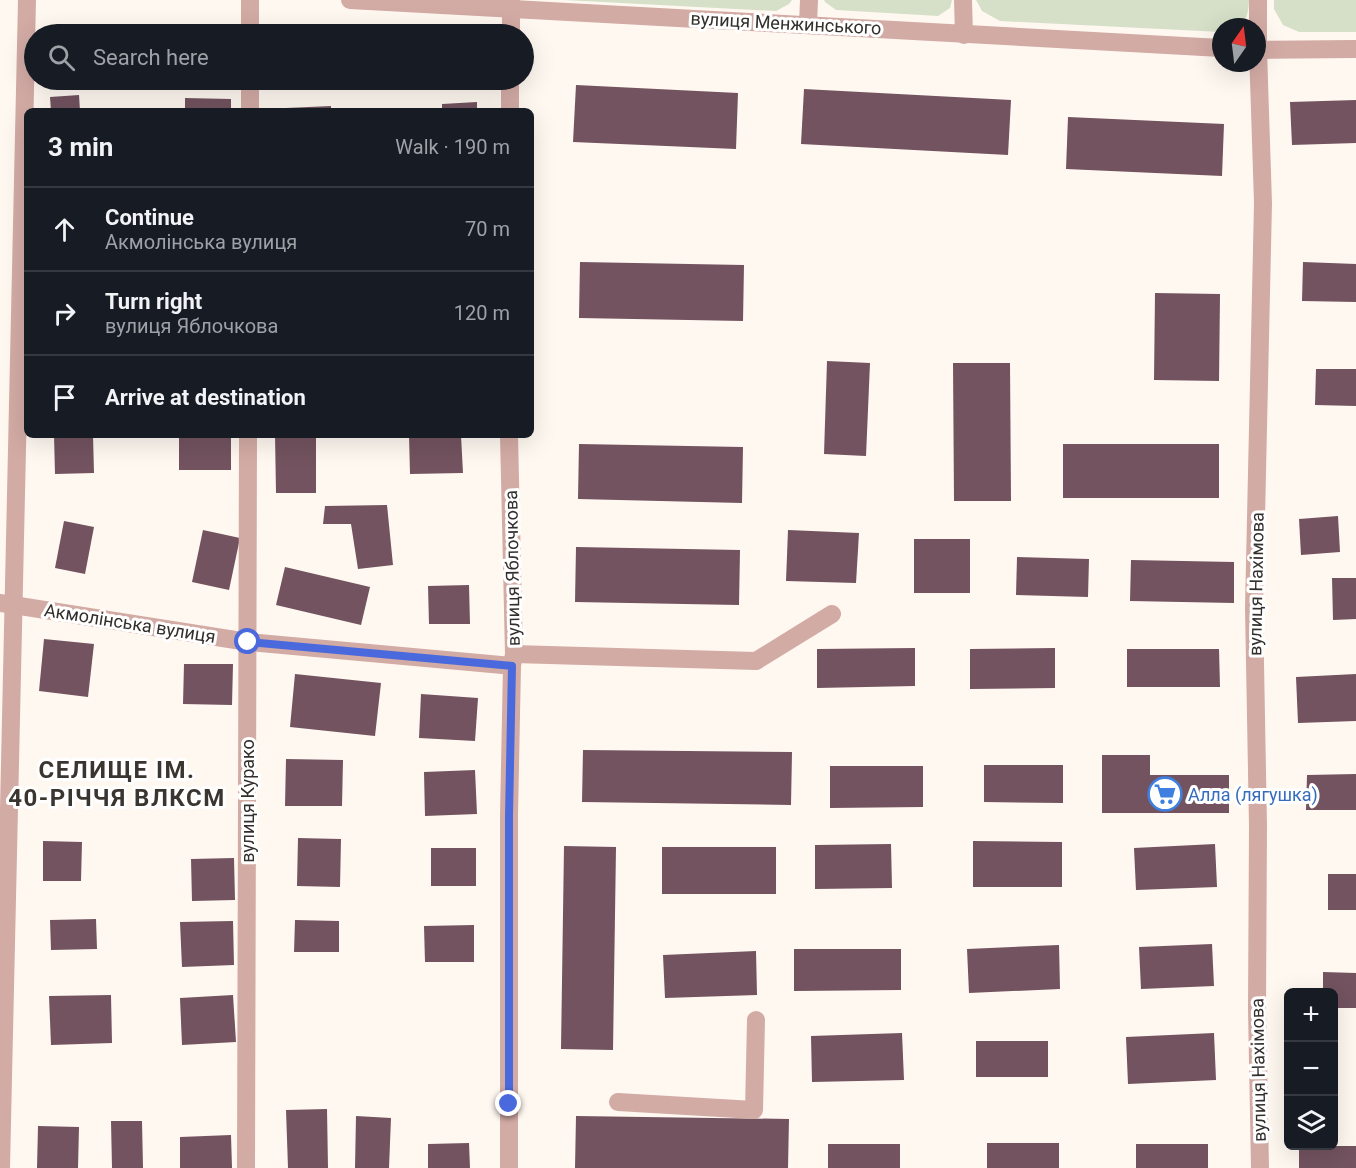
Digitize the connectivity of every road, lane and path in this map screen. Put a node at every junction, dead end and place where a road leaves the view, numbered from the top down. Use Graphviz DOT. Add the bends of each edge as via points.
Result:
graph roads {
  1 [pos="27,0"];
  2 [pos="250,0"];
  3 [pos="350,0"];
  4 [pos="809,0"];
  5 [pos="963,0"];
  6 [pos="1258,0"];
  7 [pos="511,4"];
  8 [pos="1258,18"];
  9 [pos="26,24"];
  10 [pos="250,24"];
  11 [pos="511,24"];
  12 [pos="808,24"];
  13 [pos="964,35"];
  14 [pos="1212,48"];
  15 [pos="1356,49"];
  16 [pos="1266,50"];
  17 [pos="1258,72"];
  18 [pos="24,86"];
  19 [pos="250,90"];
  20 [pos="510,90"];
  21 [pos="250,108"];
  22 [pos="510,108"];
  23 [pos="248,438"];
  24 [pos="509,438"];
  25 [pos="6,604"];
  26 [pos="832,614"];
  27 [pos="248,642"];
  28 [pos="513,660"];
  29 [pos="756,1020"];
  30 [pos="618,1102"];
  31 [pos="1,1168"];
  32 [pos="246,1168"];
  33 [pos="509,1168"];
  34 [pos="1260,1168"];
  1 -- 9 [label="street"];
  2 -- 10 [label="street"];
  3 -- 7 [label="street, вулиця Менжинського"];
  4 -- 12 [label="street"];
  5 -- 13 [label="street"];
  6 -- 8 [label="street, вулиця Нахімова"];
  7 -- 11 [label="street"];
  7 -- 12 [label="street, вулиця Менжинського"];
  12 -- 13 [label="street, вулиця Менжинського"];
  13 -- 14 [label="street, вулиця Менжинського"];
  15 -- 16 [label="street"];
  17 -- 34 [label="street, вулиця Нахімова" via="1263,203 1254,608"];
  18 -- 25 [label="street"];
  19 -- 21 [label="street"];
  20 -- 22 [label="street"];
  23 -- 27 [label="street, вулиця Курако"];
  24 -- 28 [label="street, вулиця Яблочкова"];
  25 -- 27 [label="street, Акмолінська вулиця"];
  25 -- 31 [label="street"];
  26 -- 28 [label="street, Акмолінська вулиця" via="756,661"];
  27 -- 28 [label="street, Акмолінська вулиця"];
  27 -- 32 [label="street, вулиця Курако"];
  28 -- 33 [label="street, вулиця Яблочкова"];
  29 -- 30 [label="street" via="754,1110"];
}
